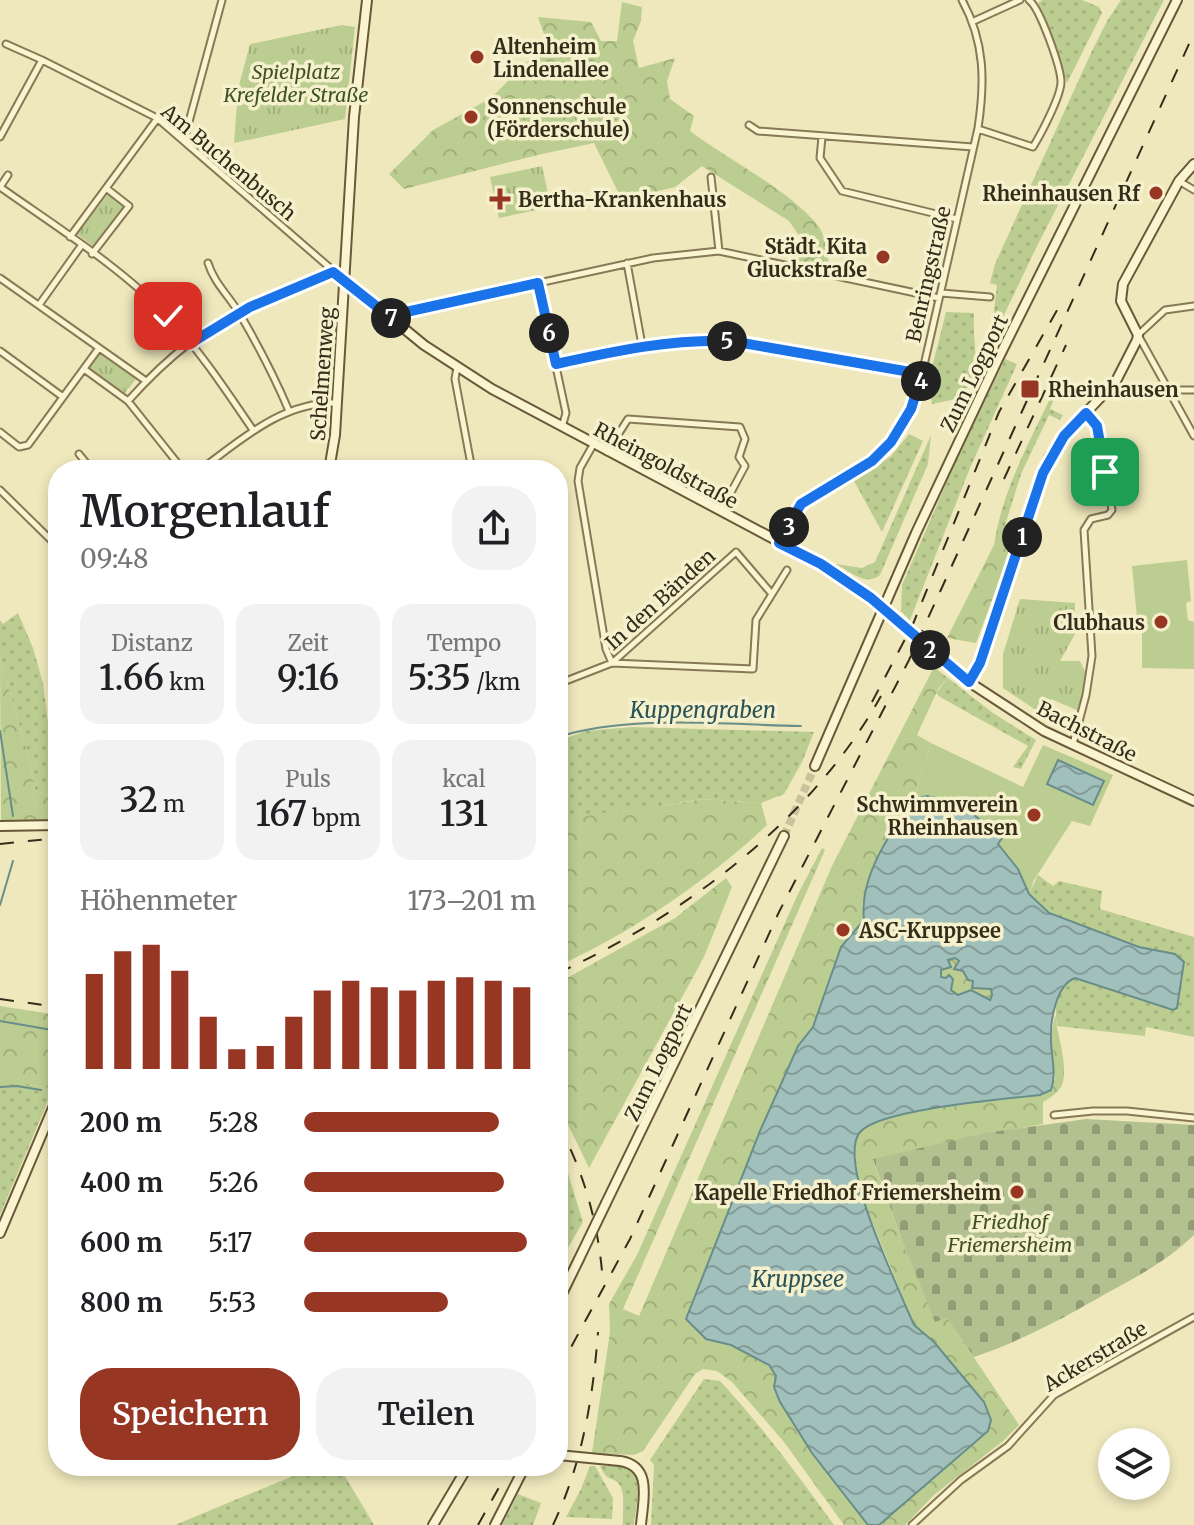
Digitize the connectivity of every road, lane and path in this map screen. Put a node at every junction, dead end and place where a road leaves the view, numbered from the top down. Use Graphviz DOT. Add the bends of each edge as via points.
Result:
graph roads {
  1 [pos="222,0"];
  2 [pos="367,0"];
  3 [pos="962,0"];
  4 [pos="1020,0"];
  5 [pos="1029,0"];
  6 [pos="1177,0"];
  7 [pos="973,21"];
  8 [pos="6,44"];
  9 [pos="42,60"];
  10 [pos="157,118"];
  11 [pos="749,125"];
  12 [pos="978,128"];
  13 [pos="0,137"];
  14 [pos="822,137"];
  15 [pos="184,140"];
  16 [pos="973,147"];
  17 [pos="1194,164"];
  18 [pos="8,175"];
  19 [pos="711,177"];
  20 [pos="1179,181"];
  21 [pos="0,187"];
  22 [pos="106,188"];
  23 [pos="1194,190"];
  24 [pos="957,219"];
  25 [pos="70,237"];
  26 [pos="81,246"];
  27 [pos="719,251"];
  28 [pos="92,254"];
  29 [pos="208,263"];
  30 [pos="627,263"];
  31 [pos="333,272"];
  32 [pos="0,278"];
  33 [pos="345,280"];
  34 [pos="538,283"];
  35 [pos="940,296"];
  36 [pos="990,297"];
  37 [pos="39,305"];
  38 [pos="1194,306"];
  39 [pos="239,312"];
  40 [pos="395,321"];
  41 [pos="1138,335"];
  42 [pos="191,343"];
  43 [pos="642,345"];
  44 [pos="99,348"];
  45 [pos="0,351"];
  46 [pos="556,364"];
  47 [pos="457,367"];
  48 [pos="84,369"];
  49 [pos="922,374"];
  50 [pos="146,381"];
  51 [pos="1170,390"];
  52 [pos="1194,390"];
  53 [pos="63,397"];
  54 [pos="128,401"];
  55 [pos="337,403"];
  56 [pos="289,411"];
  57 [pos="1086,413"];
  58 [pos="561,428"];
  59 [pos="253,430"];
  60 [pos="0,432"];
  61 [pos="1194,436"];
  62 [pos="593,445"];
  63 [pos="607,452"];
  64 [pos="79,454"];
  65 [pos="84,460"];
  66 [pos="175,460"];
  67 [pos="213,460"];
  68 [pos="330,460"];
  69 [pos="470,460"];
  70 [pos="0,490"];
  71 [pos="801,504"];
  72 [pos="720,512"];
  73 [pos="48,537"];
  74 [pos="769,537"];
  75 [pos="779,543"];
  76 [pos="787,570"];
  77 [pos="771,593"];
  78 [pos="883,609"];
  79 [pos="612,663"];
  80 [pos="568,680"];
  81 [pos="969,682"];
  82 [pos="1073,745"];
  83 [pos="815,766"];
  84 [pos="1194,801"];
  85 [pos="0,826"];
  86 [pos="48,826"];
  87 [pos="784,836"];
  88 [pos="1054,1115"];
  89 [pos="1194,1118"];
  90 [pos="48,1120"];
  91 [pos="0,1233"];
  92 [pos="568,1282"];
  93 [pos="1194,1317"];
  94 [pos="568,1456"];
  95 [pos="462,1476"];
  96 [pos="520,1476"];
  97 [pos="433,1525"];
  98 [pos="495,1525"];
  99 [pos="641,1525"];
  100 [pos="912,1525"];
  1 -- 15 [label="street"];
  2 -- 33 [label="street, Schelmenweg"];
  3 -- 7 [label="street, Behringstraße"];
  4 -- 7 [label="street"];
  5 -- 12 [label="street" via="1037,8 1059,71 1059,90 1033,147"];
  6 -- 78 [label="street, Zum Logport" via="998,359"];
  7 -- 12 [label="street, Behringstraße" via="984,74"];
  8 -- 9 [label="street, Am Buchenbusch"];
  9 -- 10 [label="street, Am Buchenbusch"];
  9 -- 13 [label="street"];
  10 -- 15 [label="street, Am Buchenbusch"];
  10 -- 22 [label="street"];
  11 -- 14 [label="street" via="758,131"];
  12 -- 16 [label="street, Behringstraße"];
  14 -- 16 [label="street"];
  14 -- 24 [label="street" via="820,158 842,191"];
  15 -- 31 [label="street, Am Buchenbusch"];
  16 -- 24 [label="street, Behringstraße"];
  17 -- 20 [label="street"];
  18 -- 21 [label="street"];
  19 -- 27 [label="street"];
  20 -- 23 [label="street"];
  20 -- 41 [label="street" via="1123,284 1121,301"];
  21 -- 25 [label="street"];
  22 -- 25 [label="street"];
  22 -- 28 [label="street" via="129,206"];
  24 -- 35 [label="street, Behringstraße"];
  25 -- 26 [label="street"];
  26 -- 28 [label="street"];
  26 -- 37 [label="street"];
  27 -- 30 [label="street"];
  27 -- 35 [label="street"];
  28 -- 42 [label="street" via="148,298"];
  29 -- 39 [label="street"];
  30 -- 34 [label="street"];
  30 -- 43 [label="street"];
  31 -- 33 [label="street, Am Buchenbusch"];
  31 -- 39 [label="street"];
  32 -- 37 [label="street"];
  33 -- 40 [label="street, Rheingoldstraße"];
  33 -- 55 [label="street, Schelmenweg"];
  34 -- 40 [label="street" via="406,312"];
  34 -- 46 [label="street"];
  35 -- 36 [label="street"];
  35 -- 49 [label="street, Behringstraße"];
  37 -- 44 [label="street"];
  38 -- 41 [label="street" via="1165,310"];
  39 -- 42 [label="street"];
  39 -- 56 [label="street"];
  40 -- 47 [label="street, Rheingoldstraße"];
  41 -- 51 [label="street"];
  41 -- 57 [label="street" via="1116,381"];
  42 -- 50 [label="street"];
  42 -- 59 [label="street"];
  43 -- 46 [label="street"];
  43 -- 49 [label="street" via="731,341"];
  44 -- 48 [label="street"];
  44 -- 50 [label="street"];
  45 -- 53 [label="street"];
  46 -- 58 [label="street" via="566,413"];
  47 -- 58 [label="street, Rheingoldstraße"];
  47 -- 69 [label="street"];
  48 -- 53 [label="street"];
  48 -- 54 [label="street"];
  49 -- 71 [label="street, Behringstraße" via="902,428 882,453"];
  50 -- 54 [label="street"];
  51 -- 52 [label="street"];
  51 -- 61 [label="street"];
  53 -- 60 [label="street" via="28,445 19,447"];
  54 -- 66 [label="street"];
  55 -- 56 [label="street"];
  55 -- 68 [label="street, Schelmenweg"];
  56 -- 59 [label="street"];
  57 -- 81 [label="street" via="1064,436 1043,473 980,663"];
  57 -- 82 [label="street" via="1097,426 1112,510 1091,519 1084,530 1092,656"];
  58 -- 62 [label="street, Rheingoldstraße"];
  59 -- 67 [label="street"];
  62 -- 63 [label="street, Rheingoldstraße"];
  62 -- 79 [label="street" via="578,481"];
  63 -- 72 [label="street, Rheingoldstraße"];
  63 -- 72 [label="street" via="628,419 740,427 745,439 739,457 745,466"];
  64 -- 65 [label="street"];
  70 -- 73 [label="street"];
  71 -- 74 [label="street, Behringstraße"];
  71 -- 75 [label="street, Behringstraße"];
  72 -- 74 [label="street, Rheingoldstraße"];
  74 -- 75 [label="street, Rheingoldstraße"];
  75 -- 78 [label="street, Rheingoldstraße" via="821,564"];
  76 -- 77 [label="street"];
  77 -- 79 [label="street, In den Bänden" via="736,552"];
  77 -- 79 [label="street" via="756,620 753,669"];
  78 -- 81 [label="street, Rheingoldstraße"];
  78 -- 83 [label="street, Zum Logport"];
  79 -- 80 [label="street, In den Bänden"];
  81 -- 82 [label="street, Bachstraße"];
  82 -- 84 [label="street, Bachstraße"];
  85 -- 86 [label="street"];
  87 -- 92 [label="street, Zum Logport, bridge"];
  88 -- 89 [label="street" via="1127,1111"];
  90 -- 91 [label="street"];
  93 -- 100 [label="street, Ackerstraße" via="1054,1395 1008,1446"];
  94 -- 99 [label="street, bridge" via="632,1463 643,1479"];
  95 -- 97 [label="street"];
  96 -- 98 [label="street"];
}
